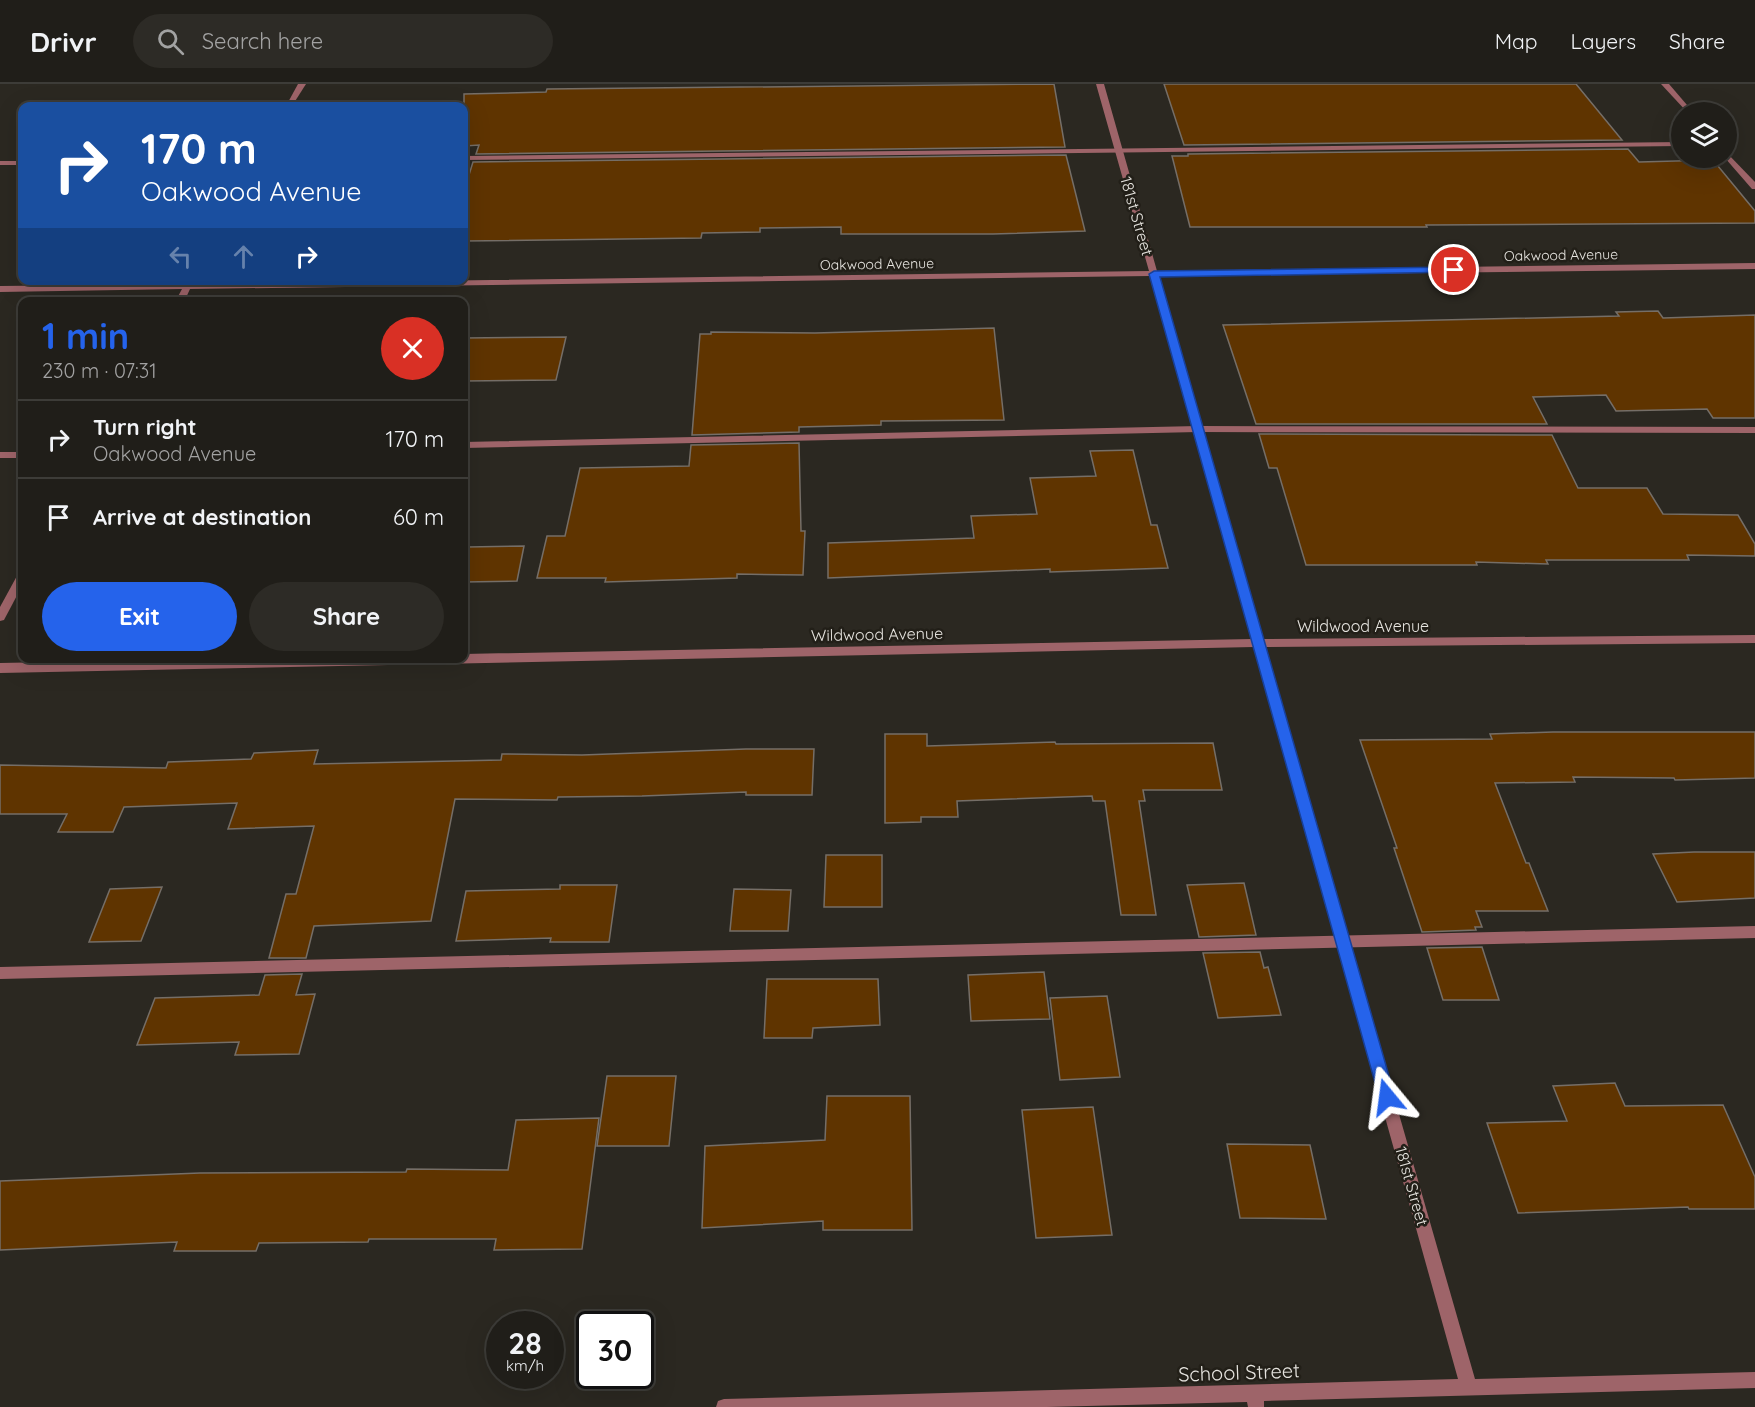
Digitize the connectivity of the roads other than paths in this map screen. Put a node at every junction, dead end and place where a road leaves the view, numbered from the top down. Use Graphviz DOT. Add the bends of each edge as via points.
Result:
graph roads {
  1 [pos="302,84"];
  2 [pos="1100,84"];
  3 [pos="1665,84"];
  4 [pos="291,102"];
  5 [pos="1681,102"];
  6 [pos="1671,144"];
  7 [pos="1118,150"];
  8 [pos="468,158"];
  9 [pos="0,163"];
  10 [pos="18,163"];
  11 [pos="1737,167"];
  12 [pos="1755,187"];
  13 [pos="1755,266"];
  14 [pos="1154,274"];
  15 [pos="468,280"];
  16 [pos="126,285"];
  17 [pos="0,289"];
  18 [pos="1198,429"];
  19 [pos="1755,430"];
  20 [pos="468,446"];
  21 [pos="18,454"];
  22 [pos="0,455"];
  23 [pos="18,584"];
  24 [pos="0,617"];
  25 [pos="1755,639"];
  26 [pos="1259,643"];
  27 [pos="468,659"];
  28 [pos="252,663"];
  29 [pos="0,668"];
  30 [pos="1755,932"];
  31 [pos="1343,940"];
  32 [pos="0,973"];
  33 [pos="1755,1380"];
  34 [pos="1469,1387"];
  35 [pos="1255,1400"];
  36 [pos="724,1407"];
  1 -- 4 [label="street"];
  2 -- 7 [label="street, 181st Street"];
  3 -- 5 [label="street"];
  6 -- 7 [label="street"];
  7 -- 8 [label="street"];
  7 -- 14 [label="street, 181st Street"];
  9 -- 10 [label="street"];
  11 -- 12 [label="street"];
  13 -- 14 [label="street, Oakwood Avenue"];
  14 -- 15 [label="street, Oakwood Avenue"];
  14 -- 18 [label="street, 181st Street"];
  16 -- 17 [label="street, Oakwood Avenue"];
  18 -- 19 [label="street"];
  18 -- 20 [label="street"];
  18 -- 26 [label="street, 181st Street"];
  21 -- 22 [label="street"];
  23 -- 24 [label="street"];
  25 -- 26 [label="street, Wildwood Avenue"];
  26 -- 27 [label="street, Wildwood Avenue"];
  26 -- 31 [label="street, 181st Street"];
  28 -- 29 [label="street, Wildwood Avenue"];
  30 -- 31 [label="street"];
  31 -- 32 [label="street"];
  31 -- 34 [label="street, 181st Street"];
  33 -- 34 [label="street, School Street"];
  34 -- 35 [label="street, School Street"];
  35 -- 36 [label="street, School Street"];
}
